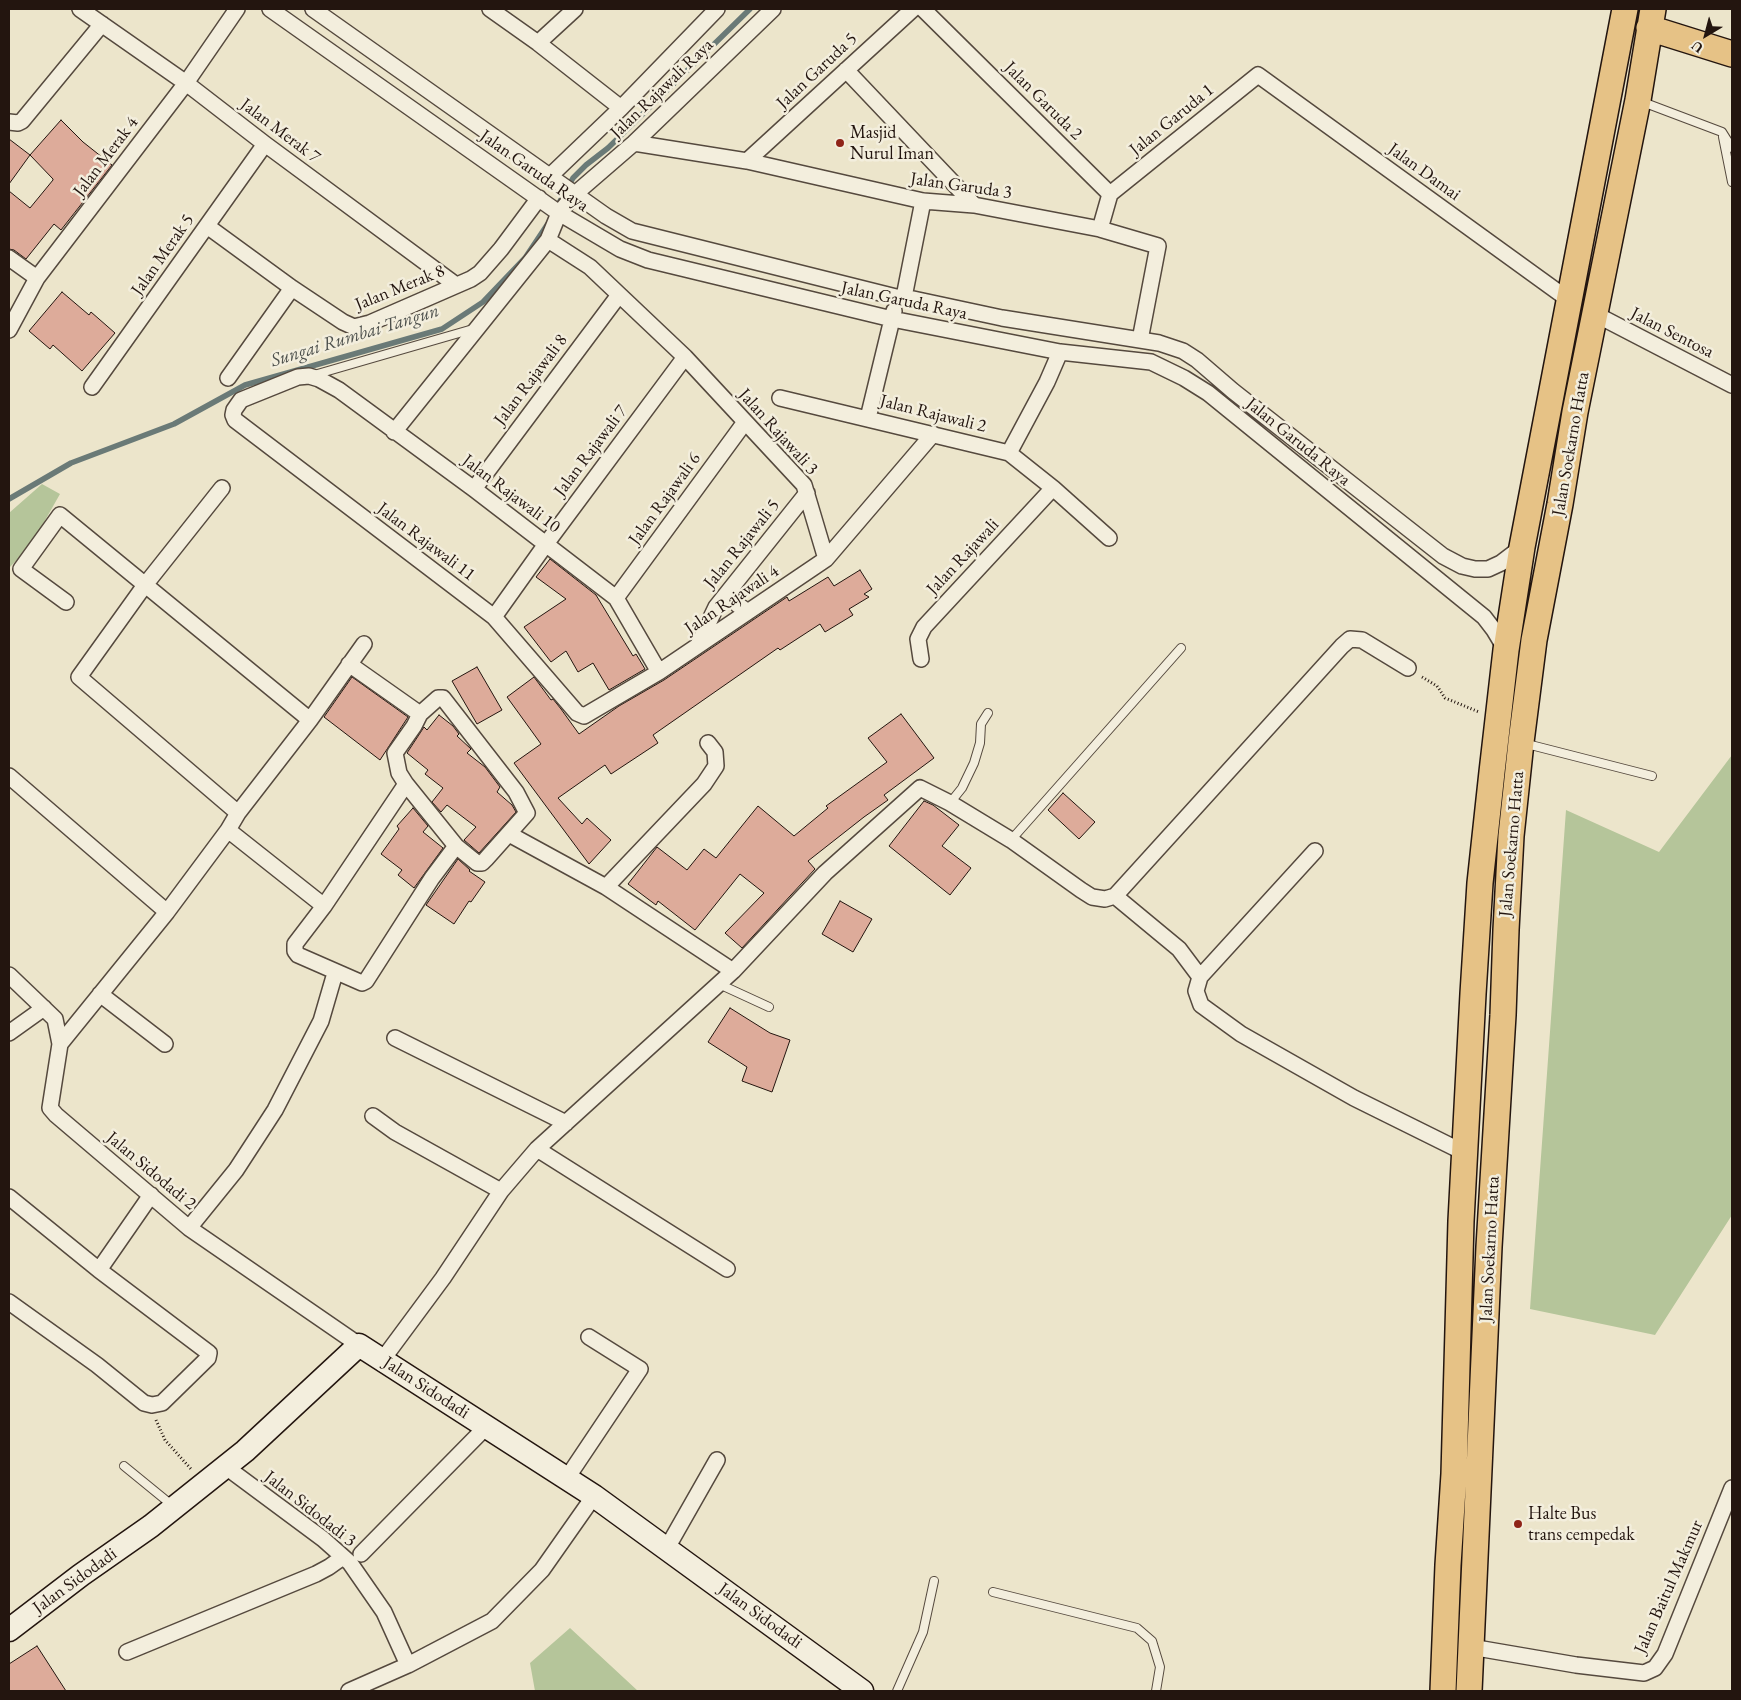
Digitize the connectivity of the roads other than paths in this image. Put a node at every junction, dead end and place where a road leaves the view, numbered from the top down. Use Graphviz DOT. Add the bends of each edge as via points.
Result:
graph roads {
  1 [pos="80,9"];
  2 [pos="237,9"];
  3 [pos="270,9"];
  4 [pos="313,9"];
  5 [pos="490,9"];
  6 [pos="575,9"];
  7 [pos="717,9"];
  8 [pos="772,9"];
  9 [pos="913,9"];
  10 [pos="923,9"];
  11 [pos="1626,9"];
  12 [pos="1651,18"];
  13 [pos="102,24"];
  14 [pos="538,43"];
  15 [pos="1732,54"];
  16 [pos="846,70"];
  17 [pos="1258,75"];
  18 [pos="186,83"];
  19 [pos="1638,100"];
  20 [pos="621,108"];
  21 [pos="9,122"];
  22 [pos="1722,132"];
  23 [pos="634,143"];
  24 [pos="264,144"];
  25 [pos="1732,148"];
  26 [pos="747,161"];
  27 [pos="554,179"];
  28 [pos="1732,182"];
  29 [pos="575,194"];
  30 [pos="1110,194"];
  31 [pos="542,200"];
  32 [pos="923,201"];
  33 [pos="974,205"];
  34 [pos="559,213"];
  35 [pos="207,226"];
  36 [pos="1100,229"];
  37 [pos="548,240"];
  38 [pos="9,258"];
  39 [pos="37,278"];
  40 [pos="456,285"];
  41 [pos="292,288"];
  42 [pos="619,295"];
  43 [pos="900,297"];
  44 [pos="1568,300"];
  45 [pos="1595,314"];
  46 [pos="892,319"];
  47 [pos="478,328"];
  48 [pos="9,330"];
  49 [pos="1140,340"];
  50 [pos="1060,352"];
  51 [pos="685,356"];
  52 [pos="309,376"];
  53 [pos="228,378"];
  54 [pos="1732,385"];
  55 [pos="92,388"];
  56 [pos="780,398"];
  57 [pos="868,418"];
  58 [pos="745,422"];
  59 [pos="394,432"];
  60 [pos="933,434"];
  61 [pos="1009,453"];
  62 [pos="222,488"];
  63 [pos="474,488"];
  64 [pos="1053,488"];
  65 [pos="807,493"];
  66 [pos="1109,538"];
  67 [pos="546,544"];
  68 [pos="1522,547"];
  69 [pos="826,559"];
  70 [pos="145,585"];
  71 [pos="733,586"];
  72 [pos="616,598"];
  73 [pos="66,602"];
  74 [pos="748,612"];
  75 [pos="494,617"];
  76 [pos="364,644"];
  77 [pos="697,646"];
  78 [pos="1181,648"];
  79 [pos="1506,650"];
  80 [pos="921,659"];
  81 [pos="349,664"];
  82 [pos="1408,668"];
  83 [pos="659,672"];
  84 [pos="988,713"];
  85 [pos="420,714"];
  86 [pos="310,720"];
  87 [pos="1521,742"];
  88 [pos="708,743"];
  89 [pos="9,776"];
  90 [pos="1652,776"];
  91 [pos="406,784"];
  92 [pos="950,803"];
  93 [pos="238,813"];
  94 [pos="228,830"];
  95 [pos="508,834"];
  96 [pos="1011,840"];
  97 [pos="456,846"];
  98 [pos="1315,851"];
  99 [pos="606,886"];
  100 [pos="1115,896"];
  101 [pos="324,906"];
  102 [pos="167,912"];
  103 [pos="733,971"];
  104 [pos="335,973"];
  105 [pos="9,974"];
  106 [pos="1200,977"];
  107 [pos="718,984"];
  108 [pos="100,994"];
  109 [pos="1473,994"];
  110 [pos="1503,997"];
  111 [pos="768,1007"];
  112 [pos="44,1008"];
  113 [pos="9,1033"];
  114 [pos="395,1038"];
  115 [pos="60,1044"];
  116 [pos="165,1044"];
  117 [pos="373,1116"];
  118 [pos="566,1123"];
  119 [pos="537,1149"];
  120 [pos="1465,1153"];
  121 [pos="501,1191"];
  122 [pos="151,1195"];
  123 [pos="9,1197"];
  124 [pos="189,1228"];
  125 [pos="727,1269"];
  126 [pos="99,1270"];
  127 [pos="9,1302"];
  128 [pos="589,1337"];
  129 [pos="358,1345"];
  130 [pos="383,1359"];
  131 [pos="486,1427"];
  132 [pos="717,1460"];
  133 [pos="124,1466"];
  134 [pos="226,1467"];
  135 [pos="567,1478"];
  136 [pos="1732,1488"];
  137 [pos="594,1496"];
  138 [pos="175,1507"];
  139 [pos="667,1548"];
  140 [pos="361,1554"];
  141 [pos="343,1557"];
  142 [pos="934,1581"];
  143 [pos="993,1592"];
  144 [pos="9,1630"];
  145 [pos="1471,1647"];
  146 [pos="128,1652"];
  147 [pos="408,1665"];
  148 [pos="349,1691"];
  149 [pos="862,1691"];
  150 [pos="897,1691"];
  151 [pos="1156,1691"];
  152 [pos="1443,1691"];
  153 [pos="1469,1691"];
  1 -- 13 [label="street, Jalan Merak 7"];
  2 -- 18 [label="street, Jalan Merak 4"];
  3 -- 31 [label="street, Jalan Garuda Raya"];
  4 -- 27 [label="street, Jalan Garuda Raya"];
  5 -- 14 [label="street"];
  6 -- 14 [label="street"];
  7 -- 20 [label="street"];
  8 -- 23 [label="street, Jalan Rajawali Raya"];
  9 -- 16 [label="street, Jalan Garuda 5"];
  10 -- 30 [label="street, Jalan Garuda 2"];
  11 -- 44 [label="main road, Jalan Soekarno Hatta"];
  12 -- 15 [label="main road"];
  12 -- 19 [label="main road, Jalan Soekarno Hatta"];
  13 -- 18 [label="street, Jalan Merak 7"];
  13 -- 21 [label="street" via="22,121"];
  14 -- 20 [label="street"];
  16 -- 26 [label="street, Jalan Garuda 5"];
  16 -- 33 [label="street"];
  17 -- 30 [label="street, Jalan Garuda 1"];
  17 -- 44 [label="street, Jalan Damai"];
  18 -- 24 [label="street, Jalan Merak 7"];
  18 -- 39 [label="street, Jalan Merak 4"];
  19 -- 22 [label="lane"];
  19 -- 45 [label="main road, Jalan Soekarno Hatta"];
  20 -- 27 [label="street"];
  22 -- 25 [label="lane"];
  22 -- 28 [label="lane"];
  23 -- 26 [label="street, Jalan Garuda 3"];
  23 -- 29 [label="street, Jalan Rajawali Raya"];
  24 -- 35 [label="street, Jalan Merak 5"];
  24 -- 40 [label="street, Jalan Merak 7"];
  26 -- 32 [label="street, Jalan Garuda 3"];
  27 -- 29 [label="street, Jalan Garuda Raya"];
  29 -- 34 [label="street, Jalan Rajawali Raya"];
  29 -- 43 [label="street, Jalan Garuda Raya" via="632,231"];
  30 -- 36 [label="street"];
  31 -- 34 [label="street, Jalan Garuda Raya"];
  31 -- 40 [label="street, Jalan Merak 8" via="480,273"];
  32 -- 33 [label="street, Jalan Garuda 3"];
  32 -- 43 [label="street"];
  33 -- 36 [label="street, Jalan Garuda 3"];
  34 -- 37 [label="street, Jalan Rajawali Raya"];
  34 -- 46 [label="street, Jalan Garuda Raya" via="620,249 648,260"];
  35 -- 41 [label="street, Jalan Merak 8"];
  35 -- 55 [label="street, Jalan Merak 5"];
  36 -- 49 [label="street, Jalan Garuda 3" via="1158,246"];
  37 -- 42 [label="street, Jalan Rajawali 3" via="590,267"];
  37 -- 47 [label="street, Jalan Rajawali Raya"];
  38 -- 39 [label="street"];
  39 -- 48 [label="street, Jalan Merak 4"];
  40 -- 41 [label="street, Jalan Merak 8" via="354,327"];
  41 -- 53 [label="street"];
  42 -- 51 [label="street, Jalan Rajawali 3"];
  42 -- 63 [label="street, Jalan Rajawali 8"];
  43 -- 46 [label="street"];
  43 -- 49 [label="street, Jalan Garuda Raya" via="1002,318"];
  44 -- 68 [label="main road, Jalan Soekarno Hatta"];
  45 -- 54 [label="street, Jalan Sentosa"];
  45 -- 87 [label="main road, Jalan Soekarno Hatta" via="1534,640"];
  46 -- 50 [label="street, Jalan Garuda Raya"];
  46 -- 57 [label="street"];
  47 -- 52 [label="lane"];
  47 -- 59 [label="street, Jalan Rajawali Raya"];
  49 -- 68 [label="street, Jalan Garuda Raya" via="1183,351 1197,360 1443,556 1475,570 1488,569"];
  50 -- 61 [label="street"];
  50 -- 79 [label="street, Jalan Garuda Raya" via="1151,362 1208,393 1484,617"];
  51 -- 58 [label="street, Jalan Rajawali 3"];
  51 -- 67 [label="street, Jalan Rajawali 7"];
  52 -- 59 [label="street, Jalan Rajawali 10" via="339,390"];
  52 -- 75 [label="street, Jalan Rajawali 11" via="298,377 241,400 234,410 235,420"];
  56 -- 57 [label="street, Jalan Rajawali 2"];
  57 -- 60 [label="street, Jalan Rajawali 2"];
  58 -- 65 [label="street, Jalan Rajawali 3" via="804,485"];
  58 -- 72 [label="street, Jalan Rajawali 6"];
  59 -- 63 [label="street, Jalan Rajawali 10"];
  60 -- 61 [label="street, Jalan Rajawali 2"];
  60 -- 69 [label="street"];
  61 -- 64 [label="street"];
  62 -- 70 [label="street"];
  63 -- 67 [label="street, Jalan Rajawali 10"];
  64 -- 66 [label="street"];
  64 -- 80 [label="street, Jalan Rajawali" via="924,627 918,639"];
  65 -- 69 [label="street, Jalan Rajawali 3"];
  65 -- 71 [label="street, Jalan Rajawali 5"];
  67 -- 72 [label="street, Jalan Rajawali 10"];
  67 -- 75 [label="street, Jalan Rajawali 7"];
  68 -- 79 [label="main road, Jalan Soekarno Hatta"];
  69 -- 74 [label="street, Jalan Rajawali 4"];
  70 -- 73 [label="street" via="60,515 21,569"];
  70 -- 86 [label="street"];
  70 -- 93 [label="street" via="79,677"];
  71 -- 74 [label="street" via="733,596 738,605"];
  71 -- 77 [label="street, Jalan Rajawali 5" via="716,607"];
  72 -- 83 [label="street, Jalan Rajawali 10"];
  74 -- 77 [label="street, Jalan Rajawali 4"];
  75 -- 83 [label="street, Jalan Rajawali 11" via="580,716"];
  76 -- 81 [label="street"];
  77 -- 83 [label="street, Jalan Rajawali 4"];
  78 -- 96 [label="lane"];
  79 -- 109 [label="main road, Jalan Soekarno Hatta" via="1480,883"];
  81 -- 85 [label="street"];
  81 -- 86 [label="street"];
  82 -- 100 [label="street" via="1362,640 1346,643"];
  84 -- 92 [label="lane" via="981,724 974,763 962,788"];
  85 -- 91 [label="street" via="395,753 399,773"];
  85 -- 95 [label="street" via="438,698 443,698 516,792 527,813"];
  86 -- 93 [label="street"];
  87 -- 90 [label="lane"];
  87 -- 110 [label="main road, Jalan Soekarno Hatta" via="1511,836"];
  88 -- 99 [label="street" via="715,752 716,766 704,784"];
  89 -- 102 [label="street"];
  91 -- 97 [label="street"];
  91 -- 101 [label="street"];
  92 -- 96 [label="street"];
  92 -- 103 [label="street" via="920,788 824,873"];
  93 -- 94 [label="street"];
  94 -- 101 [label="street"];
  94 -- 102 [label="street"];
  95 -- 97 [label="street" via="482,862 477,863"];
  95 -- 99 [label="street"];
  96 -- 100 [label="street" via="1092,897 1105,899"];
  97 -- 104 [label="street" via="366,981 356,982"];
  98 -- 106 [label="street"];
  99 -- 103 [label="street"];
  100 -- 106 [label="street" via="1179,948"];
  101 -- 104 [label="street" via="295,944 295,951"];
  102 -- 108 [label="street"];
  103 -- 107 [label="street"];
  104 -- 124 [label="street" via="321,1021 275,1110 236,1170"];
  105 -- 112 [label="street, Jalan Sidodadi 2"];
  106 -- 120 [label="street" via="1196,991 1201,1005 1240,1034 1354,1098"];
  107 -- 111 [label="lane"];
  107 -- 118 [label="street"];
  108 -- 115 [label="street"];
  108 -- 116 [label="street"];
  109 -- 110 [label="main road"];
  109 -- 120 [label="main road, Jalan Soekarno Hatta"];
  110 -- 145 [label="main road, Jalan Soekarno Hatta"];
  112 -- 113 [label="street"];
  112 -- 115 [label="street, Jalan Sidodadi 2" via="55,1019"];
  114 -- 118 [label="street"];
  115 -- 122 [label="street, Jalan Sidodadi 2" via="50,1108"];
  117 -- 121 [label="street" via="395,1132"];
  118 -- 119 [label="street"];
  119 -- 121 [label="street"];
  119 -- 125 [label="street"];
  120 -- 152 [label="main road, Jalan Soekarno Hatta"];
  121 -- 130 [label="street"];
  122 -- 124 [label="street, Jalan Sidodadi 2"];
  122 -- 126 [label="street"];
  123 -- 126 [label="street"];
  124 -- 129 [label="street, Jalan Sidodadi 2"];
  126 -- 127 [label="street" via="209,1353 205,1362 162,1403 144,1403"];
  128 -- 135 [label="street" via="640,1369"];
  129 -- 130 [label="street, Jalan Sidodadi"];
  129 -- 134 [label="street, Jalan Sidodadi"];
  130 -- 131 [label="street, Jalan Sidodadi"];
  131 -- 135 [label="street, Jalan Sidodadi"];
  131 -- 140 [label="street"];
  132 -- 139 [label="street"];
  133 -- 138 [label="lane"];
  134 -- 138 [label="street, Jalan Sidodadi"];
  134 -- 141 [label="street, Jalan Sidodadi 3"];
  135 -- 137 [label="street, Jalan Sidodadi"];
  136 -- 145 [label="street, Jalan Baitul Makmur" via="1665,1654 1656,1668 1644,1673"];
  137 -- 139 [label="street, Jalan Sidodadi"];
  137 -- 147 [label="street" via="542,1570 492,1621"];
  138 -- 144 [label="street, Jalan Sidodadi"];
  139 -- 149 [label="street, Jalan Sidodadi"];
  141 -- 146 [label="street" via="316,1574"];
  141 -- 147 [label="street, Jalan Sidodadi 3" via="384,1612"];
  142 -- 150 [label="lane" via="923,1632"];
  143 -- 151 [label="lane" via="1137,1628 1152,1641 1160,1667"];
  145 -- 153 [label="main road, Jalan Soekarno Hatta"];
  147 -- 148 [label="street"];
}
